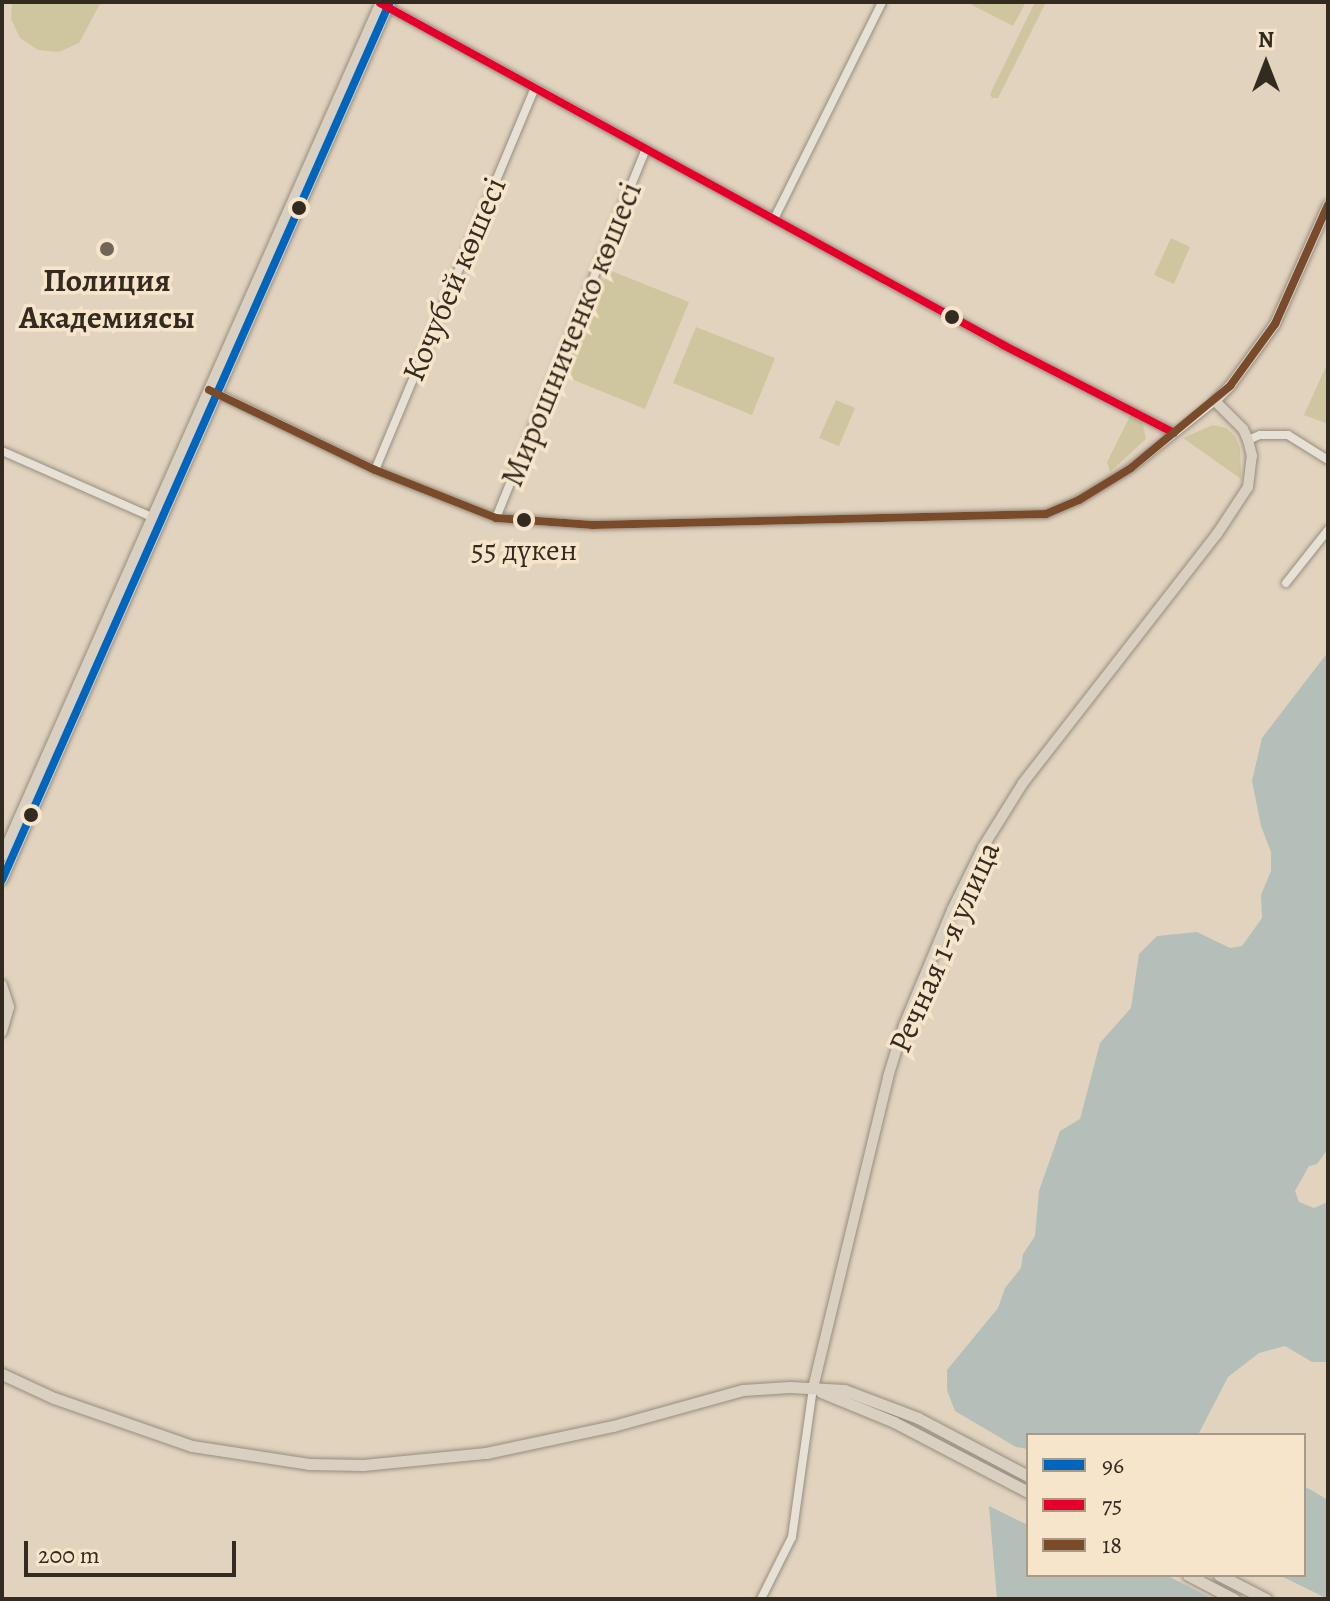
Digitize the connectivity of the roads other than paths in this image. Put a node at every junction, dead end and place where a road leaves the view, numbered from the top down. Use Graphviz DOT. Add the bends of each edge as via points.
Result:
graph roads {
  1 [pos="882,2"];
  2 [pos="385,4"];
  3 [pos="535,88"];
  4 [pos="646,149"];
  5 [pos="1328,205"];
  6 [pos="774,219"];
  7 [pos="213,392"];
  8 [pos="1215,401"];
  9 [pos="1174,433"];
  10 [pos="1248,440"];
  11 [pos="2,451"];
  12 [pos="1328,460"];
  13 [pos="375,470"];
  14 [pos="496,518"];
  15 [pos="156,519"];
  16 [pos="1328,530"];
  17 [pos="1286,583"];
  18 [pos="2,856"];
  19 [pos="2,880"];
  20 [pos="2,985"];
  21 [pos="2,1032"];
  22 [pos="2,1374"];
  23 [pos="813,1388"];
  24 [pos="1026,1475"];
  25 [pos="1026,1491"];
  26 [pos="1192,1577"];
  27 [pos="1223,1577"];
  28 [pos="761,1599"];
  29 [pos="1234,1599"];
  30 [pos="1266,1599"];
  1 -- 6 [label="street"];
  2 -- 3 [label="street"];
  2 -- 7 [label="main road"];
  3 -- 4 [label="street"];
  3 -- 13 [label="street, Кочубей көшесі"];
  4 -- 6 [label="street"];
  4 -- 14 [label="street, Мирошниченко көшесі"];
  5 -- 8 [label="main road" via="1275,324"];
  6 -- 9 [label="street"];
  7 -- 13 [label="street"];
  7 -- 15 [label="main road"];
  8 -- 9 [label="street"];
  8 -- 10 [label="main road"];
  9 -- 14 [label="street" via="1107,484 1046,514 593,525"];
  10 -- 12 [label="street" via="1288,435"];
  10 -- 23 [label="main road, Речная 1-я улица" via="1251,473 1239,504 1023,783 952,910 888,1077"];
  11 -- 15 [label="street"];
  13 -- 14 [label="street"];
  15 -- 18 [label="main road"];
  15 -- 19 [label="main road"];
  16 -- 17 [label="street"];
  20 -- 21 [label="main road" via="9,1007"];
  22 -- 23 [label="highway" via="54,1398 192,1446 309,1464 363,1465 486,1453 613,1426 743,1390"];
  23 -- 24 [label="highway" via="844,1390 879,1401"];
  23 -- 25 [label="highway" via="894,1422"];
  23 -- 28 [label="street" via="792,1537"];
  26 -- 29 [label="highway"];
  27 -- 30 [label="highway"];
}
